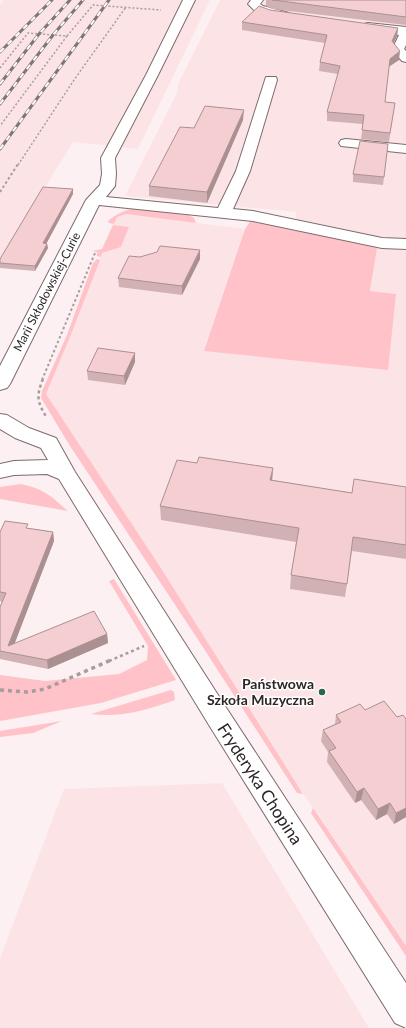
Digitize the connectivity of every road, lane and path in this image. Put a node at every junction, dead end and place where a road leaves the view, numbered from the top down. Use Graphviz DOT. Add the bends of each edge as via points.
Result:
graph roads {
  1 [pos="257,0"];
  2 [pos="186,6"];
  3 [pos="126,7"];
  4 [pos="300,17"];
  5 [pos="353,24"];
  6 [pos="406,31"];
  7 [pos="67,36"];
  8 [pos="406,58"];
  9 [pos="0,68"];
  10 [pos="271,80"];
  11 [pos="0,126"];
  12 [pos="346,143"];
  13 [pos="406,149"];
  14 [pos="0,192"];
  15 [pos="94,200"];
  16 [pos="223,213"];
  17 [pos="406,244"];
  18 [pos="96,252"];
  19 [pos="0,384"];
  20 [pos="0,420"];
  21 [pos="49,420"];
  22 [pos="22,433"];
  23 [pos="0,438"];
  24 [pos="5,466"];
  25 [pos="66,474"];
  26 [pos="168,636"];
  27 [pos="0,690"];
  28 [pos="406,1012"];
  1 -- 4 [label="street" via="254,4 259,9"];
  2 -- 3 [label="path"];
  2 -- 15 [label="street, Marii Skłodowskiej-Curie" via="108,158 107,186"];
  3 -- 7 [label="path" via="93,5"];
  3 -- 14 [label="path"];
  5 -- 6 [label="street"];
  6 -- 8 [label="street" via="398,50"];
  7 -- 9 [label="path" via="28,33"];
  7 -- 11 [label="path"];
  10 -- 16 [label="street" via="243,171"];
  12 -- 13 [label="street"];
  15 -- 16 [label="street"];
  15 -- 19 [label="street, Marii Skłodowskiej-Curie"];
  16 -- 17 [label="street" via="260,217 382,242"];
  18 -- 21 [label="path" via="38,391 40,407"];
  20 -- 22 [label="street, Fryderyka Chopina"];
  22 -- 23 [label="street"];
  22 -- 25 [label="street, Fryderyka Chopina" via="49,443"];
  24 -- 25 [label="street" via="50,467"];
  25 -- 26 [label="street, Fryderyka Chopina"];
  26 -- 27 [label="path" via="45,689 27,692"];
  26 -- 28 [label="street, Fryderyka Chopina"];
}
